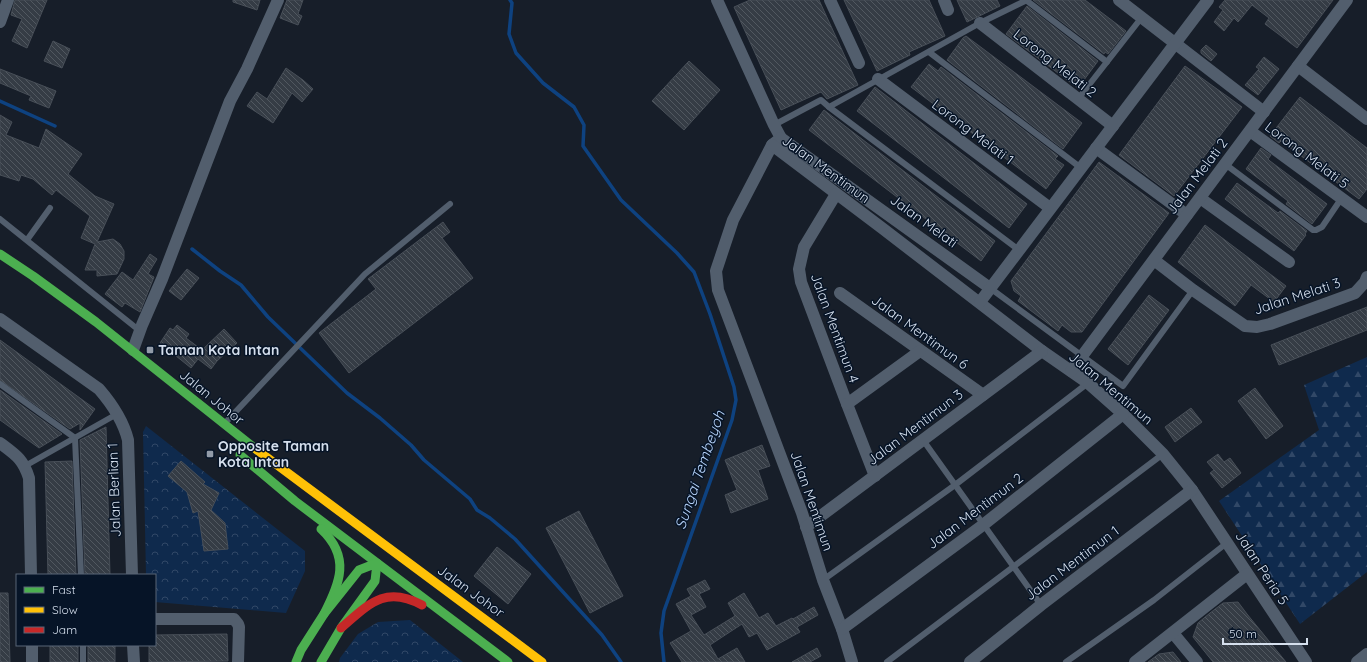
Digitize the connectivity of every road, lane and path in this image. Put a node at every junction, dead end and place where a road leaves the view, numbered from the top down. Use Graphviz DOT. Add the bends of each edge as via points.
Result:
graph roads {
  1 [pos="8,0"];
  2 [pos="278,0"];
  3 [pos="717,0"];
  4 [pos="830,0"];
  5 [pos="1027,0"];
  6 [pos="1119,0"];
  7 [pos="1208,0"];
  8 [pos="1347,0"];
  9 [pos="1142,17"];
  10 [pos="0,21"];
  11 [pos="980,23"];
  12 [pos="1176,42"];
  13 [pos="929,52"];
  14 [pos="1107,62"];
  15 [pos="858,63"];
  16 [pos="1298,66"];
  17 [pos="878,78"];
  18 [pos="1078,99"];
  19 [pos="830,107"];
  20 [pos="1264,112"];
  21 [pos="1367,119"];
  22 [pos="774,125"];
  23 [pos="1113,126"];
  24 [pos="1250,131"];
  25 [pos="781,138"];
  26 [pos="772,145"];
  27 [pos="1096,148"];
  28 [pos="1225,164"];
  29 [pos="1081,168"];
  30 [pos="836,194"];
  31 [pos="1200,198"];
  32 [pos="1341,199"];
  33 [pos="450,204"];
  34 [pos="50,208"];
  35 [pos="1050,208"];
  36 [pos="1187,215"];
  37 [pos="1367,217"];
  38 [pos="0,219"];
  39 [pos="27,240"];
  40 [pos="1019,250"];
  41 [pos="0,254"];
  42 [pos="1154,260"];
  43 [pos="1289,262"];
  44 [pos="1367,277"];
  45 [pos="990,288"];
  46 [pos="1193,290"];
  47 [pos="840,293"];
  48 [pos="980,302"];
  49 [pos="0,319"];
  50 [pos="140,331"];
  51 [pos="133,350"];
  52 [pos="920,351"];
  53 [pos="1042,351"];
  54 [pos="1082,356"];
  55 [pos="1071,371"];
  56 [pos="1088,383"];
  57 [pos="0,384"];
  58 [pos="982,396"];
  59 [pos="847,404"];
  60 [pos="117,414"];
  61 [pos="1123,414"];
  62 [pos="223,424"];
  63 [pos="76,438"];
  64 [pos="923,440"];
  65 [pos="0,443"];
  66 [pos="231,448"];
  67 [pos="1164,454"];
  68 [pos="25,466"];
  69 [pos="876,476"];
  70 [pos="955,486"];
  71 [pos="1192,490"];
  72 [pos="295,501"];
  73 [pos="356,523"];
  74 [pos="983,525"];
  75 [pos="806,528"];
  76 [pos="1228,542"];
  77 [pos="377,563"];
  78 [pos="1013,566"];
  79 [pos="421,572"];
  80 [pos="31,574"];
  81 [pos="81,574"];
  82 [pos="132,574"];
  83 [pos="1247,574"];
  84 [pos="823,580"];
  85 [pos="1041,605"];
  86 [pos="324,614"];
  87 [pos="156,619"];
  88 [pos="455,621"];
  89 [pos="341,628"];
  90 [pos="842,629"];
  91 [pos="1173,632"];
  92 [pos="32,646"];
  93 [pos="83,646"];
  94 [pos="133,646"];
  95 [pos="1367,654"];
  96 [pos="32,662"];
  97 [pos="84,662"];
  98 [pos="134,662"];
  99 [pos="238,662"];
  100 [pos="296,662"];
  101 [pos="321,662"];
  102 [pos="508,662"];
  103 [pos="542,662"];
  104 [pos="852,662"];
  105 [pos="887,662"];
  106 [pos="970,662"];
  107 [pos="1066,662"];
  108 [pos="1135,662"];
  109 [pos="1197,662"];
  110 [pos="1306,662"];
  111 [pos="1357,662"];
  1 -- 10 [label="street"];
  2 -- 50 [label="street" via="230,101"];
  3 -- 22 [label="street, Jalan Melati"];
  4 -- 15 [label="street"];
  5 -- 11 [label="lane"];
  5 -- 14 [label="lane"];
  6 -- 9 [label="street"];
  7 -- 12 [label="street"];
  8 -- 16 [label="street, Jalan Melati 2"];
  9 -- 12 [label="street"];
  9 -- 14 [label="lane"];
  11 -- 13 [label="lane"];
  11 -- 18 [label="street, Lorong Melati 2"];
  12 -- 20 [label="street"];
  12 -- 23 [label="street"];
  13 -- 17 [label="lane"];
  13 -- 29 [label="lane"];
  14 -- 18 [label="lane"];
  16 -- 20 [label="street, Jalan Melati 2"];
  16 -- 21 [label="street"];
  17 -- 19 [label="lane"];
  17 -- 35 [label="street, Lorong Melati 1"];
  18 -- 23 [label="street, Lorong Melati 2"];
  19 -- 22 [label="lane" via="821,100"];
  19 -- 40 [label="lane"];
  20 -- 24 [label="street, Jalan Melati 2"];
  22 -- 25 [label="street, Jalan Melati"];
  23 -- 27 [label="street"];
  24 -- 28 [label="street, Jalan Melati 2"];
  24 -- 32 [label="street, Lorong Melati 5"];
  25 -- 26 [label="street"];
  25 -- 45 [label="street, Jalan Melati"];
  26 -- 30 [label="street, Jalan Mentimun"];
  26 -- 75 [label="street, Jalan Mentimun" via="733,220 716,271 718,290"];
  27 -- 29 [label="street"];
  27 -- 36 [label="street"];
  28 -- 31 [label="street, Jalan Melati 2"];
  28 -- 32 [label="lane" via="1313,230 1322,227"];
  29 -- 35 [label="street"];
  30 -- 48 [label="street, Jalan Mentimun"];
  30 -- 59 [label="street, Jalan Mentimun 4" via="804,247 799,269 801,282"];
  31 -- 36 [label="street, Jalan Melati 2"];
  31 -- 43 [label="street"];
  32 -- 37 [label="street, Lorong Melati 5"];
  33 -- 62 [label="lane" via="365,274"];
  34 -- 39 [label="lane"];
  35 -- 40 [label="street"];
  36 -- 42 [label="street, Jalan Melati 2"];
  38 -- 39 [label="lane"];
  39 -- 50 [label="lane"];
  40 -- 45 [label="street"];
  41 -- 51 [label="main road, Jalan Johor" via="43,282"];
  42 -- 46 [label="street, Jalan Melati 3"];
  42 -- 54 [label="street, Jalan Melati 2"];
  44 -- 46 [label="street, Jalan Melati 3" via="1355,293 1257,327 1245,326"];
  45 -- 48 [label="street"];
  45 -- 54 [label="lane"];
  46 -- 54 [label="lane" via="1123,386"];
  47 -- 52 [label="street, Jalan Mentimun 6"];
  48 -- 53 [label="street, Jalan Mentimun"];
  49 -- 60 [label="street, Jalan Berlian 1" via="99,389"];
  50 -- 51 [label="street"];
  51 -- 62 [label="main road, Jalan Johor"];
  52 -- 58 [label="street, Jalan Mentimun 6"];
  52 -- 59 [label="street"];
  53 -- 55 [label="street, Jalan Mentimun"];
  53 -- 58 [label="street, Jalan Mentimun 3"];
  54 -- 55 [label="street, Jalan Melati 2"];
  55 -- 56 [label="street, Jalan Mentimun"];
  56 -- 61 [label="street, Jalan Mentimun"];
  56 -- 70 [label="lane"];
  57 -- 63 [label="lane"];
  58 -- 64 [label="street, Jalan Mentimun 3"];
  59 -- 69 [label="street, Jalan Mentimun 4"];
  60 -- 63 [label="lane"];
  60 -- 82 [label="street, Jalan Berlian 1" via="128,440"];
  61 -- 67 [label="street, Jalan Mentimun"];
  61 -- 74 [label="street, Jalan Mentimun 2"];
  62 -- 73 [label="main road, Jalan Johor"];
  63 -- 68 [label="lane"];
  63 -- 81 [label="lane"];
  64 -- 69 [label="street, Jalan Mentimun 3"];
  64 -- 70 [label="lane"];
  65 -- 68 [label="street"];
  66 -- 72 [label="main road, Jalan Johor"];
  67 -- 71 [label="street, Jalan Mentimun"];
  67 -- 78 [label="lane"];
  68 -- 80 [label="street" via="29,478"];
  69 -- 75 [label="street, Jalan Mentimun 3"];
  70 -- 74 [label="lane"];
  70 -- 84 [label="lane"];
  71 -- 76 [label="street, Jalan Peria 5"];
  71 -- 85 [label="street, Jalan Mentimun 1"];
  72 -- 77 [label="main road, Jalan Johor"];
  72 -- 86 [label="main road" via="311,521 326,533 338,553 339,582"];
  73 -- 77 [label="main road" via="374,549"];
  73 -- 79 [label="main road, Jalan Johor"];
  74 -- 78 [label="lane"];
  74 -- 90 [label="street, Jalan Mentimun 2"];
  75 -- 84 [label="street, Jalan Mentimun"];
  76 -- 83 [label="street, Jalan Peria 5"];
  76 -- 107 [label="lane" via="1154,600"];
  77 -- 79 [label="main road" via="390,561"];
  77 -- 86 [label="main road" via="359,570"];
  77 -- 88 [label="main road, Jalan Johor"];
  77 -- 89 [label="main road" via="375,581"];
  78 -- 85 [label="lane"];
  78 -- 105 [label="lane"];
  79 -- 103 [label="main road, Jalan Johor"];
  83 -- 91 [label="street"];
  83 -- 110 [label="street, Jalan Peria 5"];
  84 -- 90 [label="street, Jalan Mentimun"];
  85 -- 106 [label="street, Jalan Mentimun 1"];
  86 -- 100 [label="main road"];
  87 -- 99 [label="street" via="234,619 239,627"];
  88 -- 89 [label="main road" via="434,613 410,598 394,596 372,602"];
  88 -- 102 [label="main road, Jalan Johor"];
  89 -- 101 [label="main road"];
  90 -- 104 [label="street, Jalan Mentimun"];
  91 -- 108 [label="street"];
  91 -- 109 [label="street"];
  92 -- 96 [label="street"];
  93 -- 97 [label="lane"];
  94 -- 98 [label="street"];
  95 -- 111 [label="street"];
}
